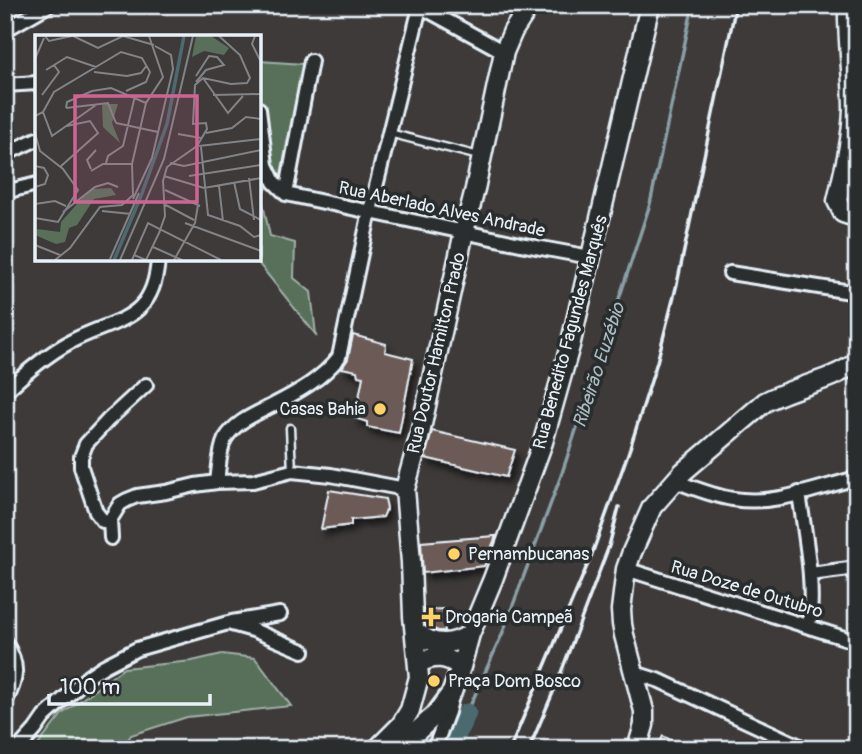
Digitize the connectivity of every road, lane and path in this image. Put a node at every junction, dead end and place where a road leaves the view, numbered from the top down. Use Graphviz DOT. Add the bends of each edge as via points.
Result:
graph roads {
  1 [pos="49,5"];
  2 [pos="530,5"];
  3 [pos="650,5"];
  4 [pos="848,5"];
  5 [pos="419,6"];
  6 [pos="5,30"];
  7 [pos="504,52"];
  8 [pos="311,61"];
  9 [pos="35,83"];
  10 [pos="5,85"];
  11 [pos="261,125"];
  12 [pos="389,133"];
  13 [pos="35,140"];
  14 [pos="5,154"];
  15 [pos="482,156"];
  16 [pos="35,184"];
  17 [pos="5,192"];
  18 [pos="286,194"];
  19 [pos="370,211"];
  20 [pos="857,213"];
  21 [pos="464,232"];
  22 [pos="590,257"];
  23 [pos="158,261"];
  24 [pos="730,273"];
  25 [pos="857,293"];
  26 [pos="857,362"];
  27 [pos="146,385"];
  28 [pos="5,392"];
  29 [pos="290,428"];
  30 [pos="292,471"];
  31 [pos="857,478"];
  32 [pos="675,481"];
  33 [pos="217,482"];
  34 [pos="405,489"];
  35 [pos="799,493"];
  36 [pos="110,520"];
  37 [pos="111,538"];
  38 [pos="857,568"];
  39 [pos="626,569"];
  40 [pos="810,575"];
  41 [pos="280,614"];
  42 [pos="228,623"];
  43 [pos="809,626"];
  44 [pos="415,631"];
  45 [pos="470,634"];
  46 [pos="5,642"];
  47 [pos="857,642"];
  48 [pos="303,651"];
  49 [pos="419,663"];
  50 [pos="461,667"];
  51 [pos="635,673"];
  52 [pos="452,692"];
  53 [pos="5,702"];
  54 [pos="18,749"];
  55 [pos="377,749"];
  56 [pos="398,749"];
  57 [pos="435,749"];
  58 [pos="637,749"];
  59 [pos="806,749"];
  1 -- 6 [label="street"];
  2 -- 7 [label="main road, Rua Doutor Hamilton Prado"];
  3 -- 22 [label="main road, Rua Benedito Fagundes Marquês"];
  4 -- 20 [label="main road" via="853,109 837,201 843,213"];
  5 -- 7 [label="street"];
  5 -- 12 [label="street"];
  7 -- 15 [label="main road, Rua Doutor Hamilton Prado"];
  8 -- 18 [label="street"];
  9 -- 10 [label="street"];
  11 -- 18 [label="street" via="266,165"];
  12 -- 15 [label="lane"];
  12 -- 19 [label="street"];
  13 -- 14 [label="street"];
  15 -- 21 [label="main road, Rua Doutor Hamilton Prado"];
  16 -- 17 [label="street"];
  18 -- 19 [label="street, Rua Aberlado Alves Andrade"];
  19 -- 21 [label="street, Rua Aberlado Alves Andrade"];
  19 -- 33 [label="street" via="340,357 310,385 243,420 230,433 223,442"];
  21 -- 22 [label="street, Rua Aberlado Alves Andrade"];
  21 -- 34 [label="main road, Rua Doutor Hamilton Prado"];
  22 -- 45 [label="main road, Rua Benedito Fagundes Marquês" via="542,442"];
  23 -- 28 [label="street" via="154,284 134,314 57,349"];
  24 -- 25 [label="street"];
  26 -- 32 [label="main road" via="765,402"];
  27 -- 36 [label="street" via="86,444 81,457 96,512 103,521"];
  29 -- 30 [label="lane"];
  30 -- 33 [label="street" via="253,481"];
  30 -- 34 [label="street"];
  31 -- 35 [label="street"];
  32 -- 35 [label="street" via="751,501"];
  32 -- 39 [label="main road" via="652,508"];
  33 -- 36 [label="street" via="137,496 120,505"];
  34 -- 44 [label="main road, Rua Doutor Hamilton Prado"];
  35 -- 40 [label="street"];
  36 -- 37 [label="street"];
  38 -- 40 [label="street"];
  39 -- 43 [label="street, Rua Doze de Outubro"];
  39 -- 51 [label="main road" via="622,624"];
  40 -- 43 [label="street"];
  41 -- 42 [label="street"];
  42 -- 48 [label="street"];
  42 -- 54 [label="street" via="137,649 104,666 44,717"];
  43 -- 47 [label="street, Rua Doze de Outubro"];
  44 -- 45 [label="main road" via="444,644"];
  44 -- 49 [label="main road, Rua Doutor Hamilton Prado"];
  45 -- 50 [label="main road, Rua Benedito Fagundes Marquês"];
  46 -- 53 [label="street" via="16,673"];
  49 -- 50 [label="main road" via="435,657"];
  49 -- 55 [label="main road, Rua Doutor Hamilton Prado" via="410,710"];
  50 -- 52 [label="main road, Rua Benedito Fagundes Marquês"];
  51 -- 58 [label="main road" via="645,711"];
  51 -- 59 [label="street"];
  52 -- 56 [label="main road, Rua Benedito Fagundes Marquês"];
  52 -- 57 [label="street"];
}
